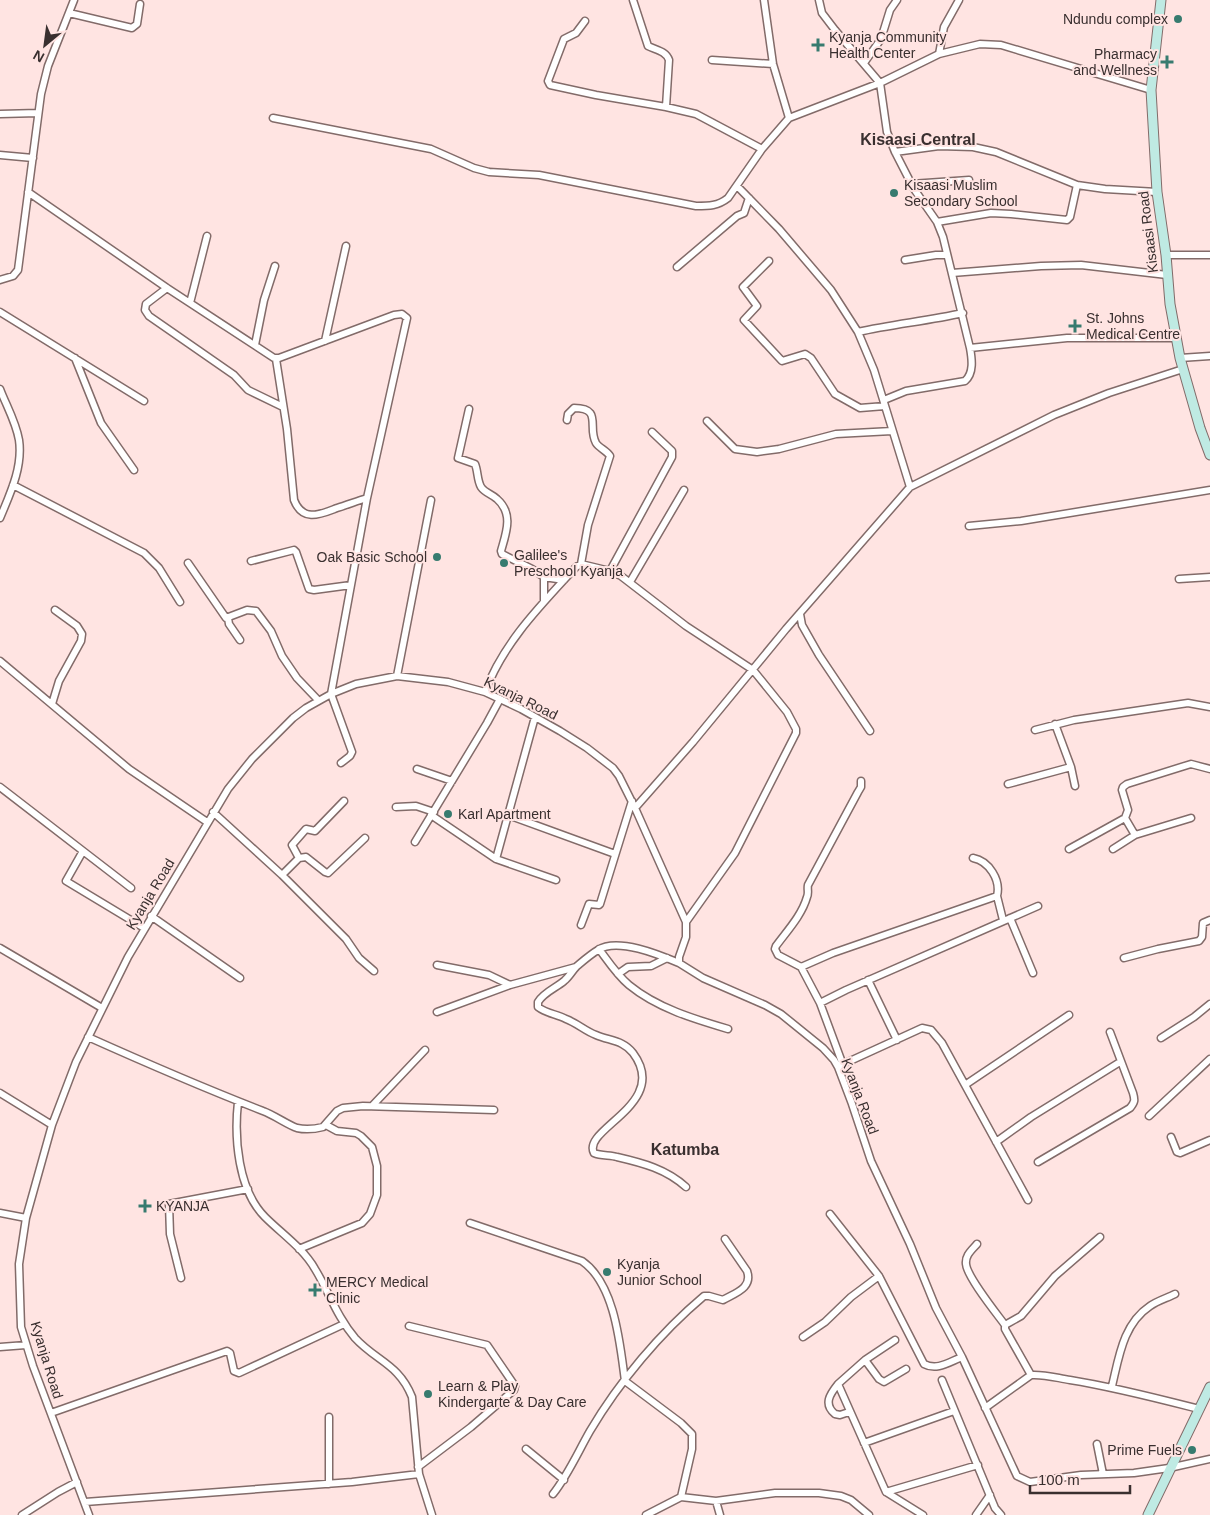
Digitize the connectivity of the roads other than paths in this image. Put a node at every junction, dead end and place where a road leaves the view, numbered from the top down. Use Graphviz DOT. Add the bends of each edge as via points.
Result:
graph roads {
  1 [pos="74,0"];
  2 [pos="633,0"];
  3 [pos="764,0"];
  4 [pos="819,0"];
  5 [pos="897,0"];
  6 [pos="958,0"];
  7 [pos="1161,0"];
  8 [pos="140,4"];
  9 [pos="69,13"];
  10 [pos="585,21"];
  11 [pos="939,54"];
  12 [pos="712,60"];
  13 [pos="864,63"];
  14 [pos="773,64"];
  15 [pos="880,83"];
  16 [pos="1150,90"];
  17 [pos="666,107"];
  18 [pos="38,113"];
  19 [pos="0,114"];
  20 [pos="273,118"];
  21 [pos="789,118"];
  22 [pos="762,148"];
  23 [pos="895,152"];
  24 [pos="0,155"];
  25 [pos="33,158"];
  26 [pos="969,180"];
  27 [pos="911,184"];
  28 [pos="1077,185"];
  29 [pos="737,186"];
  30 [pos="28,192"];
  31 [pos="1157,192"];
  32 [pos="749,198"];
  33 [pos="937,222"];
  34 [pos="207,236"];
  35 [pos="346,246"];
  36 [pos="947,255"];
  37 [pos="1166,255"];
  38 [pos="1210,255"];
  39 [pos="905,260"];
  40 [pos="769,261"];
  41 [pos="275,266"];
  42 [pos="677,267"];
  43 [pos="952,274"];
  44 [pos="1168,275"];
  45 [pos="0,280"];
  46 [pos="167,288"];
  47 [pos="190,303"];
  48 [pos="0,312"];
  49 [pos="962,313"];
  50 [pos="858,332"];
  51 [pos="1176,338"];
  52 [pos="326,341"];
  53 [pos="255,345"];
  54 [pos="970,348"];
  55 [pos="1210,356"];
  56 [pos="75,358"];
  57 [pos="276,358"];
  58 [pos="1180,358"];
  59 [pos="1183,369"];
  60 [pos="0,388"];
  61 [pos="2,400"];
  62 [pos="144,401"];
  63 [pos="884,403"];
  64 [pos="283,407"];
  65 [pos="469,409"];
  66 [pos="567,420"];
  67 [pos="707,421"];
  68 [pos="892,431"];
  69 [pos="652,432"];
  70 [pos="1210,455"];
  71 [pos="134,470"];
  72 [pos="13,485"];
  73 [pos="910,487"];
  74 [pos="684,490"];
  75 [pos="1210,490"];
  76 [pos="367,498"];
  77 [pos="431,500"];
  78 [pos="0,518"];
  79 [pos="969,526"];
  80 [pos="251,561"];
  81 [pos="188,563"];
  82 [pos="581,564"];
  83 [pos="610,571"];
  84 [pos="544,577"];
  85 [pos="1210,578"];
  86 [pos="1179,579"];
  87 [pos="564,580"];
  88 [pos="630,582"];
  89 [pos="352,585"];
  90 [pos="544,601"];
  91 [pos="180,602"];
  92 [pos="55,610"];
  93 [pos="800,614"];
  94 [pos="228,618"];
  95 [pos="240,640"];
  96 [pos="0,661"];
  97 [pos="753,670"];
  98 [pos="397,676"];
  99 [pos="485,692"];
  100 [pos="331,694"];
  101 [pos="500,699"];
  102 [pos="318,700"];
  103 [pos="52,704"];
  104 [pos="1210,707"];
  105 [pos="535,717"];
  106 [pos="1055,724"];
  107 [pos="1035,730"];
  108 [pos="870,731"];
  109 [pos="341,763"];
  110 [pos="1071,767"];
  111 [pos="417,769"];
  112 [pos="1210,769"];
  113 [pos="452,781"];
  114 [pos="861,781"];
  115 [pos="1008,784"];
  116 [pos="1075,786"];
  117 [pos="0,787"];
  118 [pos="344,801"];
  119 [pos="632,801"];
  120 [pos="396,807"];
  121 [pos="636,808"];
  122 [pos="213,812"];
  123 [pos="433,814"];
  124 [pos="508,815"];
  125 [pos="1125,818"];
  126 [pos="1191,818"];
  127 [pos="207,822"];
  128 [pos="1135,835"];
  129 [pos="365,838"];
  130 [pos="415,842"];
  131 [pos="1069,849"];
  132 [pos="1113,849"];
  133 [pos="83,850"];
  134 [pos="615,854"];
  135 [pos="299,858"];
  136 [pos="973,858"];
  137 [pos="496,859"];
  138 [pos="282,875"];
  139 [pos="556,880"];
  140 [pos="131,888"];
  141 [pos="997,896"];
  142 [pos="1038,906"];
  143 [pos="151,916"];
  144 [pos="1007,919"];
  145 [pos="1210,920"];
  146 [pos="686,922"];
  147 [pos="581,925"];
  148 [pos="144,928"];
  149 [pos="0,948"];
  150 [pos="599,949"];
  151 [pos="667,958"];
  152 [pos="1124,958"];
  153 [pos="679,963"];
  154 [pos="437,965"];
  155 [pos="577,966"];
  156 [pos="801,967"];
  157 [pos="374,971"];
  158 [pos="1033,972"];
  159 [pos="618,974"];
  160 [pos="240,978"];
  161 [pos="868,980"];
  162 [pos="510,984"];
  163 [pos="820,1004"];
  164 [pos="1210,1004"];
  165 [pos="102,1008"];
  166 [pos="437,1012"];
  167 [pos="1069,1015"];
  168 [pos="728,1030"];
  169 [pos="1110,1032"];
  170 [pos="88,1037"];
  171 [pos="1161,1038"];
  172 [pos="897,1040"];
  173 [pos="425,1050"];
  174 [pos="1210,1059"];
  175 [pos="1120,1062"];
  176 [pos="840,1066"];
  177 [pos="964,1086"];
  178 [pos="0,1093"];
  179 [pos="238,1102"];
  180 [pos="372,1106"];
  181 [pos="494,1110"];
  182 [pos="1149,1116"];
  183 [pos="52,1125"];
  184 [pos="326,1125"];
  185 [pos="1171,1136"];
  186 [pos="1210,1140"];
  187 [pos="996,1142"];
  188 [pos="1038,1162"];
  189 [pos="686,1187"];
  190 [pos="248,1190"];
  191 [pos="1028,1200"];
  192 [pos="0,1213"];
  193 [pos="830,1214"];
  194 [pos="26,1218"];
  195 [pos="470,1223"];
  196 [pos="1100,1237"];
  197 [pos="725,1238"];
  198 [pos="977,1244"];
  199 [pos="299,1249"];
  200 [pos="879,1276"];
  201 [pos="180,1278"];
  202 [pos="1175,1294"];
  203 [pos="344,1324"];
  204 [pos="1006,1325"];
  205 [pos="409,1326"];
  206 [pos="803,1337"];
  207 [pos="896,1340"];
  208 [pos="26,1346"];
  209 [pos="0,1347"];
  210 [pos="962,1357"];
  211 [pos="866,1360"];
  212 [pos="906,1370"];
  213 [pos="1031,1375"];
  214 [pos="942,1380"];
  215 [pos="625,1381"];
  216 [pos="838,1384"];
  217 [pos="1112,1386"];
  218 [pos="1210,1387"];
  219 [pos="985,1408"];
  220 [pos="1199,1409"];
  221 [pos="849,1412"];
  222 [pos="954,1412"];
  223 [pos="51,1413"];
  224 [pos="329,1417"];
  225 [pos="864,1443"];
  226 [pos="1097,1444"];
  227 [pos="526,1449"];
  228 [pos="1209,1460"];
  229 [pos="978,1465"];
  230 [pos="1169,1468"];
  231 [pos="418,1471"];
  232 [pos="1103,1474"];
  233 [pos="564,1480"];
  234 [pos="77,1482"];
  235 [pos="329,1484"];
  236 [pos="886,1492"];
  237 [pos="553,1494"];
  238 [pos="990,1495"];
  239 [pos="681,1497"];
  240 [pos="716,1501"];
  241 [pos="85,1502"];
  242 [pos="22,1515"];
  243 [pos="89,1515"];
  244 [pos="432,1515"];
  245 [pos="646,1515"];
  246 [pos="720,1515"];
  247 [pos="869,1515"];
  248 [pos="923,1515"];
  249 [pos="976,1515"];
  250 [pos="1001,1515"];
  251 [pos="1148,1515"];
  1 -- 9 [label="street"];
  2 -- 17 [label="street" via="648,46 668,55"];
  3 -- 14 [label="street"];
  4 -- 13 [label="street" via="822,13"];
  5 -- 13 [label="street" via="890,10 881,39"];
  6 -- 11 [label="street" via="944,27"];
  7 -- 16 [label="main road, Kisaasi Road"];
  8 -- 9 [label="street" via="137,24 132,28"];
  9 -- 18 [label="street" via="48,66"];
  10 -- 17 [label="street" via="562,43 548,81 550,85"];
  11 -- 15 [label="street"];
  11 -- 16 [label="street" via="980,44 1001,45"];
  12 -- 14 [label="street"];
  13 -- 15 [label="street"];
  14 -- 21 [label="street"];
  15 -- 21 [label="street"];
  15 -- 23 [label="street" via="887,132"];
  16 -- 31 [label="main road, Kisaasi Road"];
  17 -- 22 [label="street" via="706,118"];
  18 -- 19 [label="street"];
  18 -- 25 [label="street"];
  20 -- 29 [label="street" via="432,149 490,172 539,175 696,206 722,203"];
  21 -- 22 [label="street"];
  22 -- 29 [label="street"];
  23 -- 27 [label="street"];
  23 -- 28 [label="street" via="939,146 988,150"];
  24 -- 25 [label="street"];
  25 -- 30 [label="street"];
  26 -- 27 [label="street"];
  27 -- 33 [label="street"];
  28 -- 31 [label="street"];
  28 -- 33 [label="street" via="1067,220 991,214"];
  29 -- 32 [label="street"];
  30 -- 45 [label="street" via="18,270"];
  30 -- 46 [label="street"];
  31 -- 37 [label="main road, Kisaasi Road"];
  32 -- 42 [label="street" via="744,213"];
  32 -- 50 [label="street" via="831,290"];
  33 -- 36 [label="street"];
  34 -- 47 [label="street"];
  35 -- 52 [label="street"];
  36 -- 39 [label="street"];
  36 -- 43 [label="street"];
  37 -- 38 [label="street"];
  37 -- 44 [label="main road, Kisaasi Road"];
  40 -- 63 [label="street" via="743,287 757,306 744,320 749,328 782,361 805,354 811,358 835,394 860,408"];
  41 -- 53 [label="street"];
  43 -- 44 [label="street" via="1081,265"];
  43 -- 49 [label="street"];
  44 -- 51 [label="main road, Kisaasi Road"];
  46 -- 47 [label="street"];
  46 -- 64 [label="street" via="146,304 144,310 149,316 234,376 248,390"];
  47 -- 53 [label="street"];
  48 -- 56 [label="street"];
  49 -- 50 [label="street"];
  49 -- 54 [label="street"];
  50 -- 63 [label="street"];
  51 -- 54 [label="street" via="1067,338"];
  51 -- 58 [label="main road, Kisaasi Road"];
  52 -- 57 [label="street"];
  52 -- 76 [label="street" via="394,315 402,314 406,318"];
  53 -- 57 [label="street"];
  54 -- 63 [label="street" via="972,367 965,381 906,391"];
  55 -- 58 [label="street"];
  56 -- 62 [label="street"];
  56 -- 71 [label="street" via="101,423"];
  57 -- 64 [label="street"];
  58 -- 59 [label="main road, Kisaasi Road"];
  59 -- 70 [label="main road, Kisaasi Road"];
  59 -- 73 [label="street" via="1054,415"];
  60 -- 61 [label="street"];
  61 -- 72 [label="street" via="19,440"];
  63 -- 68 [label="street"];
  64 -- 76 [label="street" via="294,500 300,510 318,515"];
  65 -- 84 [label="street" via="458,458 475,464 482,488 502,504 508,524 502,554"];
  66 -- 82 [label="street" via="574,408 588,410 592,416 596,444 610,456 588,525"];
  67 -- 68 [label="street" via="735,449 757,452 836,434"];
  68 -- 73 [label="street"];
  69 -- 83 [label="street" via="672,450 672,457"];
  72 -- 78 [label="street"];
  72 -- 91 [label="street" via="144,553 159,568"];
  73 -- 93 [label="street"];
  74 -- 88 [label="street"];
  75 -- 79 [label="street" via="1021,522"];
  76 -- 89 [label="street"];
  77 -- 98 [label="street"];
  80 -- 89 [label="street" via="294,550 309,589"];
  81 -- 94 [label="street" via="223,616"];
  82 -- 83 [label="street"];
  82 -- 87 [label="street"];
  83 -- 88 [label="street"];
  84 -- 87 [label="street"];
  84 -- 90 [label="street"];
  85 -- 86 [label="street"];
  87 -- 90 [label="street"];
  88 -- 97 [label="street" via="686,626"];
  89 -- 100 [label="street"];
  90 -- 99 [label="street" via="501,657"];
  92 -- 103 [label="street" via="78,626 82,634 59,681"];
  93 -- 97 [label="street"];
  93 -- 108 [label="street" via="802,626 819,655"];
  94 -- 95 [label="street"];
  94 -- 102 [label="street" via="247,610 256,611 297,678"];
  96 -- 103 [label="street"];
  97 -- 121 [label="street"];
  97 -- 146 [label="street" via="787,712 796,733 736,853"];
  98 -- 99 [label="street, Kyanja Road" via="448,682"];
  98 -- 100 [label="street, Kyanja Road" via="356,684"];
  99 -- 101 [label="street, Kyanja Road"];
  100 -- 102 [label="street, Kyanja Road"];
  100 -- 109 [label="street" via="352,752"];
  101 -- 105 [label="street, Kyanja Road"];
  101 -- 113 [label="street"];
  102 -- 122 [label="street, Kyanja Road" via="293,718 252,759"];
  103 -- 127 [label="street" via="129,769"];
  104 -- 106 [label="street" via="1188,703"];
  105 -- 119 [label="street, Kyanja Road" via="605,761 619,776"];
  105 -- 124 [label="street"];
  106 -- 107 [label="street"];
  106 -- 110 [label="street"];
  110 -- 115 [label="street"];
  110 -- 116 [label="street"];
  111 -- 113 [label="street"];
  112 -- 125 [label="street" via="1191,764 1127,784 1122,790 1128,810"];
  113 -- 123 [label="street"];
  114 -- 156 [label="street" via="808,885 799,914 776,946 778,956"];
  117 -- 133 [label="street"];
  118 -- 135 [label="street" via="314,831 306,829 293,843"];
  119 -- 121 [label="street, Kyanja Road"];
  119 -- 134 [label="street"];
  120 -- 123 [label="street" via="416,806"];
  121 -- 146 [label="street, Kyanja Road"];
  122 -- 127 [label="street, Kyanja Road"];
  122 -- 138 [label="street"];
  123 -- 130 [label="street"];
  123 -- 137 [label="street"];
  124 -- 134 [label="street"];
  124 -- 137 [label="street"];
  125 -- 128 [label="street"];
  125 -- 131 [label="street"];
  126 -- 128 [label="street"];
  127 -- 143 [label="street, Kyanja Road"];
  128 -- 132 [label="street"];
  129 -- 135 [label="street" via="328,873 306,857"];
  133 -- 140 [label="street"];
  133 -- 148 [label="street" via="66,881"];
  134 -- 147 [label="street" via="600,905 589,904"];
  135 -- 138 [label="street"];
  136 -- 141 [label="street" via="982,861 994,876 998,884"];
  137 -- 139 [label="street"];
  138 -- 157 [label="street"];
  141 -- 144 [label="street"];
  141 -- 156 [label="street" via="833,952"];
  142 -- 144 [label="street"];
  143 -- 148 [label="street, Kyanja Road"];
  143 -- 160 [label="street"];
  144 -- 158 [label="street"];
  144 -- 161 [label="street"];
  145 -- 152 [label="street" via="1203,923 1199,941"];
  146 -- 153 [label="street" via="686,937"];
  148 -- 165 [label="street, Kyanja Road"];
  149 -- 165 [label="street"];
  150 -- 151 [label="street, Kyanja Road" via="629,947"];
  150 -- 155 [label="street"];
  150 -- 159 [label="street"];
  151 -- 153 [label="street, Kyanja Road"];
  151 -- 159 [label="street" via="651,966 628,967"];
  153 -- 176 [label="street, Kyanja Road" via="703,978 781,1014"];
  154 -- 162 [label="street" via="489,975"];
  155 -- 162 [label="street"];
  155 -- 189 [label="street" via="566,980 541,998 538,1007 599,1037 627,1046 641,1065 643,1080 635,1100 597,1138 592,1149 598,1155 663,1170"];
  156 -- 163 [label="street"];
  159 -- 168 [label="street" via="627,984 669,1008"];
  161 -- 163 [label="street"];
  161 -- 172 [label="street"];
  162 -- 166 [label="street"];
  163 -- 176 [label="street"];
  164 -- 171 [label="street"];
  165 -- 170 [label="street, Kyanja Road"];
  167 -- 177 [label="street"];
  169 -- 175 [label="street"];
  170 -- 179 [label="street"];
  170 -- 183 [label="street, Kyanja Road"];
  172 -- 176 [label="street"];
  172 -- 177 [label="street" via="922,1028 932,1030"];
  173 -- 180 [label="street"];
  174 -- 182 [label="street"];
  175 -- 187 [label="street" via="1030,1117"];
  175 -- 188 [label="street" via="1133,1092 1134,1103 1130,1108"];
  176 -- 210 [label="street, Kyanja Road" via="871,1161 936,1308"];
  177 -- 187 [label="street"];
  178 -- 183 [label="street"];
  179 -- 184 [label="street" via="276,1116 299,1129"];
  179 -- 190 [label="street" via="236,1132"];
  180 -- 181 [label="street"];
  180 -- 184 [label="street" via="343,1108 336,1111"];
  183 -- 194 [label="street, Kyanja Road"];
  184 -- 199 [label="street" via="337,1131 356,1133 372,1147 377,1166 377,1195 370,1214 362,1223"];
  185 -- 186 [label="street" via="1180,1153"];
  187 -- 191 [label="street"];
  190 -- 199 [label="street" via="259,1210"];
  190 -- 201 [label="street" via="169,1204 170,1234"];
  192 -- 194 [label="street"];
  193 -- 200 [label="street"];
  194 -- 208 [label="street, Kyanja Road" via="19,1264 21,1327"];
  195 -- 215 [label="street" via="582,1261 591,1267 611,1304"];
  196 -- 204 [label="street" via="1055,1276 1021,1316"];
  197 -- 215 [label="street" via="747,1271 748,1283 723,1300 704,1296 659,1340"];
  198 -- 204 [label="street" via="967,1257 967,1268"];
  199 -- 203 [label="street" via="315,1269"];
  200 -- 206 [label="street"];
  200 -- 210 [label="street" via="924,1364 940,1366"];
  202 -- 217 [label="street" via="1151,1304 1133,1322 1121,1346"];
  203 -- 223 [label="street" via="239,1373 234,1371 227,1351"];
  203 -- 231 [label="street" via="406,1382 412,1397"];
  204 -- 213 [label="street" via="1005,1329"];
  205 -- 231 [label="street" via="487,1345 516,1387"];
  207 -- 211 [label="street"];
  208 -- 209 [label="street"];
  208 -- 223 [label="street, Kyanja Road"];
  210 -- 219 [label="street, Kyanja Road"];
  211 -- 212 [label="street" via="884,1382"];
  211 -- 216 [label="street"];
  213 -- 217 [label="street"];
  213 -- 219 [label="street"];
  214 -- 222 [label="street"];
  215 -- 233 [label="street" via="591,1430"];
  215 -- 239 [label="street" via="692,1434 692,1449"];
  216 -- 221 [label="street"];
  216 -- 221 [label="street" via="830,1393 828,1406 835,1414"];
  217 -- 220 [label="street"];
  218 -- 220 [label="main road"];
  219 -- 232 [label="street, Kyanja Road" via="1017,1476 1030,1482"];
  220 -- 230 [label="main road"];
  221 -- 225 [label="street"];
  222 -- 225 [label="street"];
  222 -- 229 [label="street"];
  223 -- 234 [label="street, Kyanja Road"];
  224 -- 235 [label="street"];
  225 -- 236 [label="street"];
  226 -- 232 [label="street"];
  227 -- 233 [label="street"];
  228 -- 230 [label="street, Kyanja Road"];
  229 -- 236 [label="street"];
  229 -- 238 [label="street"];
  230 -- 232 [label="street, Kyanja Road"];
  230 -- 251 [label="main road"];
  231 -- 235 [label="street"];
  231 -- 244 [label="street"];
  233 -- 237 [label="street"];
  234 -- 241 [label="street, Kyanja Road"];
  234 -- 242 [label="street"];
  235 -- 241 [label="street"];
  236 -- 248 [label="street"];
  238 -- 249 [label="street"];
  238 -- 250 [label="street"];
  239 -- 240 [label="street"];
  239 -- 245 [label="street"];
  240 -- 246 [label="street"];
  240 -- 247 [label="street" via="775,1493 819,1493 841,1496"];
  241 -- 243 [label="street, Kyanja Road"];
}
